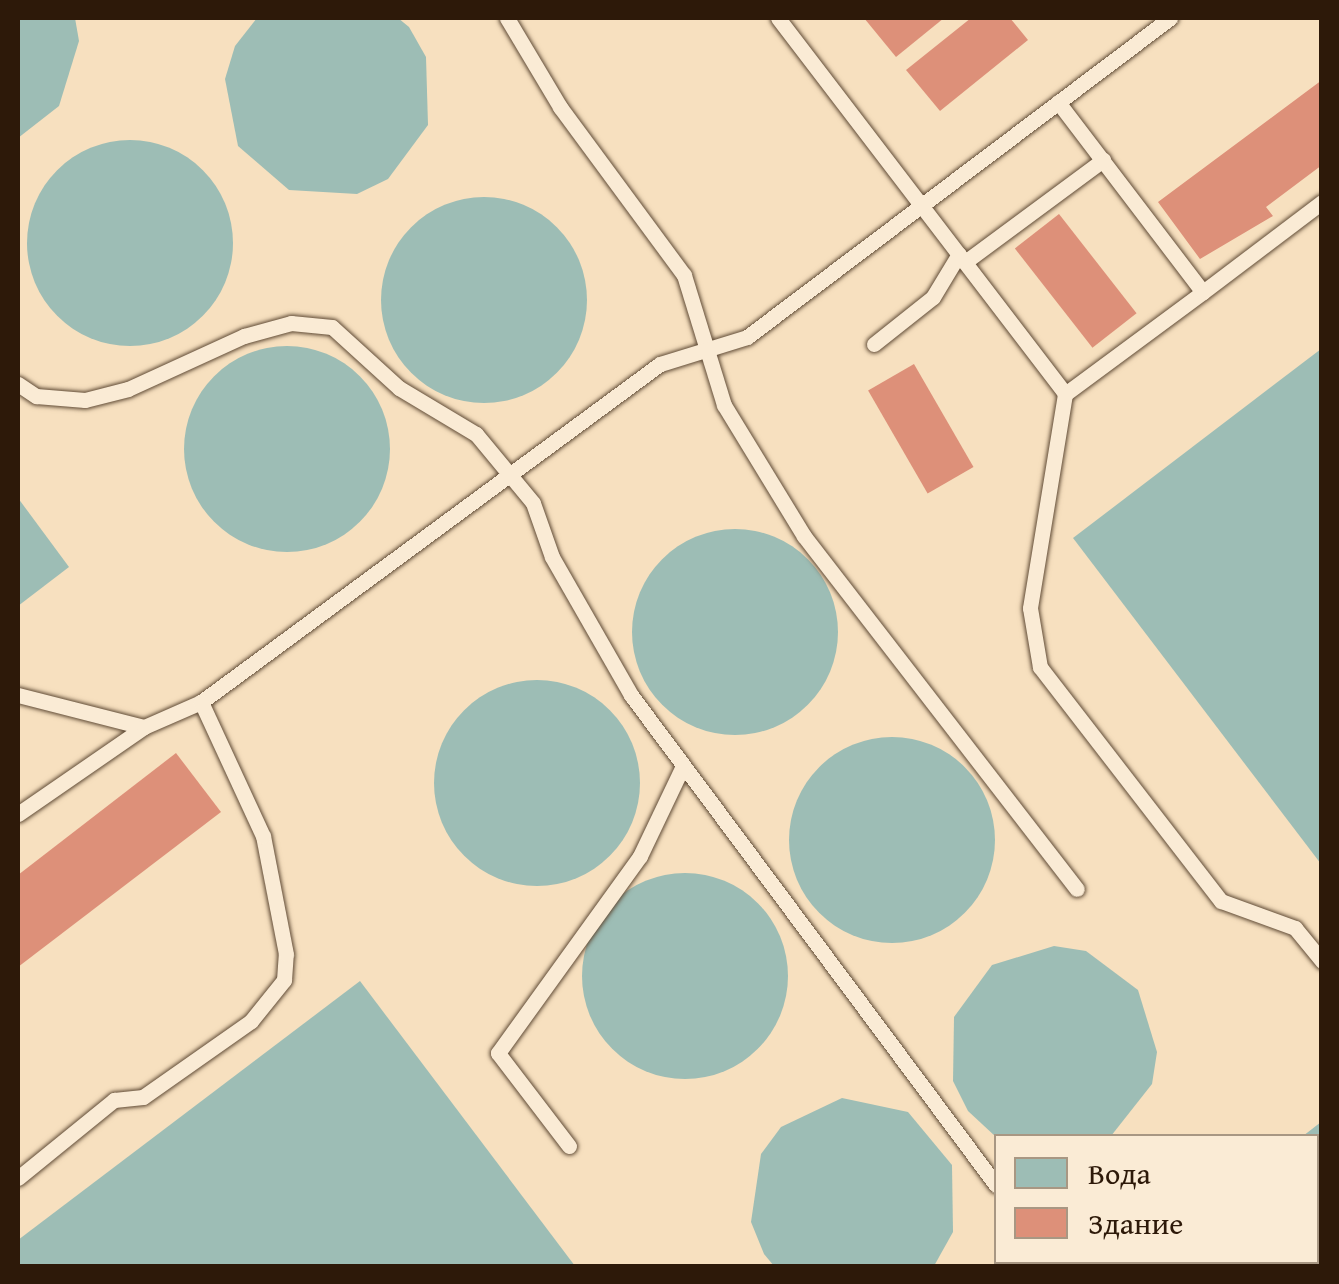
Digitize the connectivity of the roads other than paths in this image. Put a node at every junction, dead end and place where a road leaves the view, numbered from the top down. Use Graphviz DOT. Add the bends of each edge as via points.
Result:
graph roads {
  1 [pos="507,18"];
  2 [pos="778,18"];
  3 [pos="1170,18"];
  4 [pos="1058,102"];
  5 [pos="1103,160"];
  6 [pos="1322,202"];
  7 [pos="922,205"];
  8 [pos="962,258"];
  9 [pos="1204,292"];
  10 [pos="874,344"];
  11 [pos="710,348"];
  12 [pos="18,384"];
  13 [pos="1065,394"];
  14 [pos="514,471"];
  15 [pos="18,695"];
  16 [pos="201,702"];
  17 [pos="144,727"];
  18 [pos="683,766"];
  19 [pos="18,814"];
  20 [pos="1077,889"];
  21 [pos="1322,962"];
  22 [pos="570,1146"];
  23 [pos="18,1178"];
  24 [pos="994,1182"];
  1 -- 11 [label="lane" via="560,107 684,275"];
  2 -- 7 [label="lane"];
  3 -- 4 [label="lane"];
  4 -- 5 [label="lane"];
  4 -- 7 [label="lane"];
  5 -- 8 [label="lane"];
  5 -- 9 [label="lane"];
  6 -- 9 [label="lane"];
  7 -- 8 [label="lane"];
  7 -- 11 [label="lane" via="747,337"];
  8 -- 10 [label="lane" via="933,298"];
  8 -- 13 [label="lane"];
  9 -- 13 [label="lane"];
  11 -- 14 [label="lane" via="660,364"];
  11 -- 20 [label="lane" via="724,405 804,536"];
  12 -- 14 [label="lane" via="36,396 85,400 290,323 332,327 399,388 476,434"];
  13 -- 21 [label="lane" via="1030,608 1040,667 1221,901 1295,928"];
  14 -- 16 [label="lane"];
  14 -- 18 [label="lane" via="580,612"];
  15 -- 17 [label="lane"];
  16 -- 17 [label="lane"];
  16 -- 23 [label="lane" via="263,836 286,954 284,980 252,1020 143,1097 114,1100"];
  17 -- 19 [label="lane"];
  18 -- 22 [label="lane" via="640,856 498,1052"];
  18 -- 24 [label="lane"];
}
